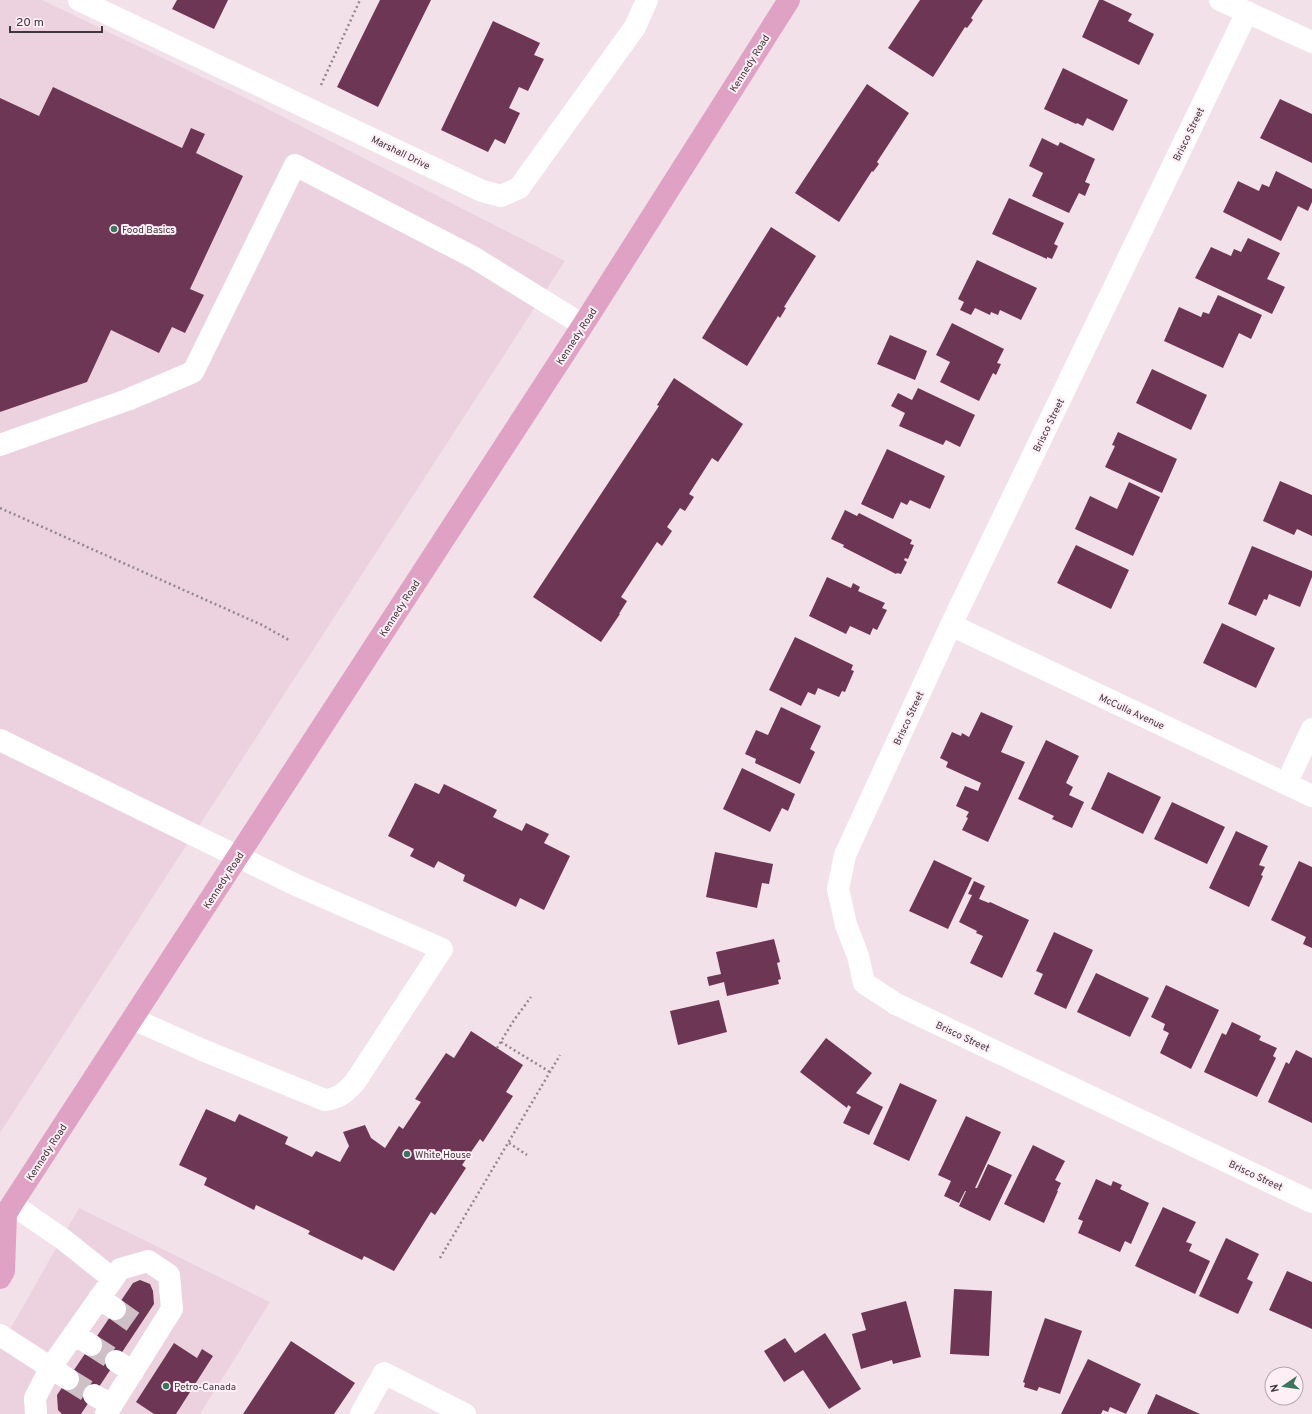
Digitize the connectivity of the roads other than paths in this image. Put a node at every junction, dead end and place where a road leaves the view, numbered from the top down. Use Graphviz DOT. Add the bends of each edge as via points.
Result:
graph roads {
  1 [pos="79,0"];
  2 [pos="647,0"];
  3 [pos="789,0"];
  4 [pos="1220,0"];
  5 [pos="1247,12"];
  6 [pos="1312,42"];
  7 [pos="583,326"];
  8 [pos="0,445"];
  9 [pos="951,625"];
  10 [pos="1312,729"];
  11 [pos="0,740"];
  12 [pos="1286,784"];
  13 [pos="1312,796"];
  14 [pos="238,857"];
  15 [pos="133,1019"];
  16 [pos="1312,1202"];
  17 [pos="6,1211"];
  18 [pos="0,1278"];
  19 [pos="113,1279"];
  20 [pos="0,1335"];
  21 [pos="60,1373"];
  22 [pos="104,1405"];
  23 [pos="36,1414"];
  24 [pos="361,1414"];
  25 [pos="466,1414"];
  1 -- 2 [label="street, Marshall Drive" via="482,191 501,196 519,188 635,27"];
  3 -- 7 [label="main road, Kennedy Road"];
  4 -- 5 [label="street"];
  5 -- 6 [label="street"];
  5 -- 9 [label="street, Brisco Street"];
  7 -- 8 [label="street" via="473,257 295,165 193,372 127,400"];
  7 -- 14 [label="main road, Kennedy Road"];
  9 -- 12 [label="street, McCulla Avenue"];
  9 -- 16 [label="street, Brisco Street" via="845,855 838,889 846,926 858,956 864,983 896,1004"];
  10 -- 12 [label="street"];
  11 -- 14 [label="street"];
  12 -- 13 [label="street, McCulla Avenue"];
  14 -- 15 [label="main road, Kennedy Road"];
  14 -- 15 [label="street" via="442,949 355,1082 332,1100 325,1100"];
  15 -- 17 [label="main road, Kennedy Road"];
  17 -- 18 [label="main road" via="4,1271"];
  17 -- 19 [label="street" via="64,1240"];
  19 -- 21 [label="street" via="107,1303"];
  19 -- 22 [label="street" via="120,1269 148,1261 170,1275 172,1309 147,1331 124,1366"];
  20 -- 21 [label="street"];
  21 -- 23 [label="street" via="35,1398"];
  24 -- 25 [label="street" via="384,1373"];
}
